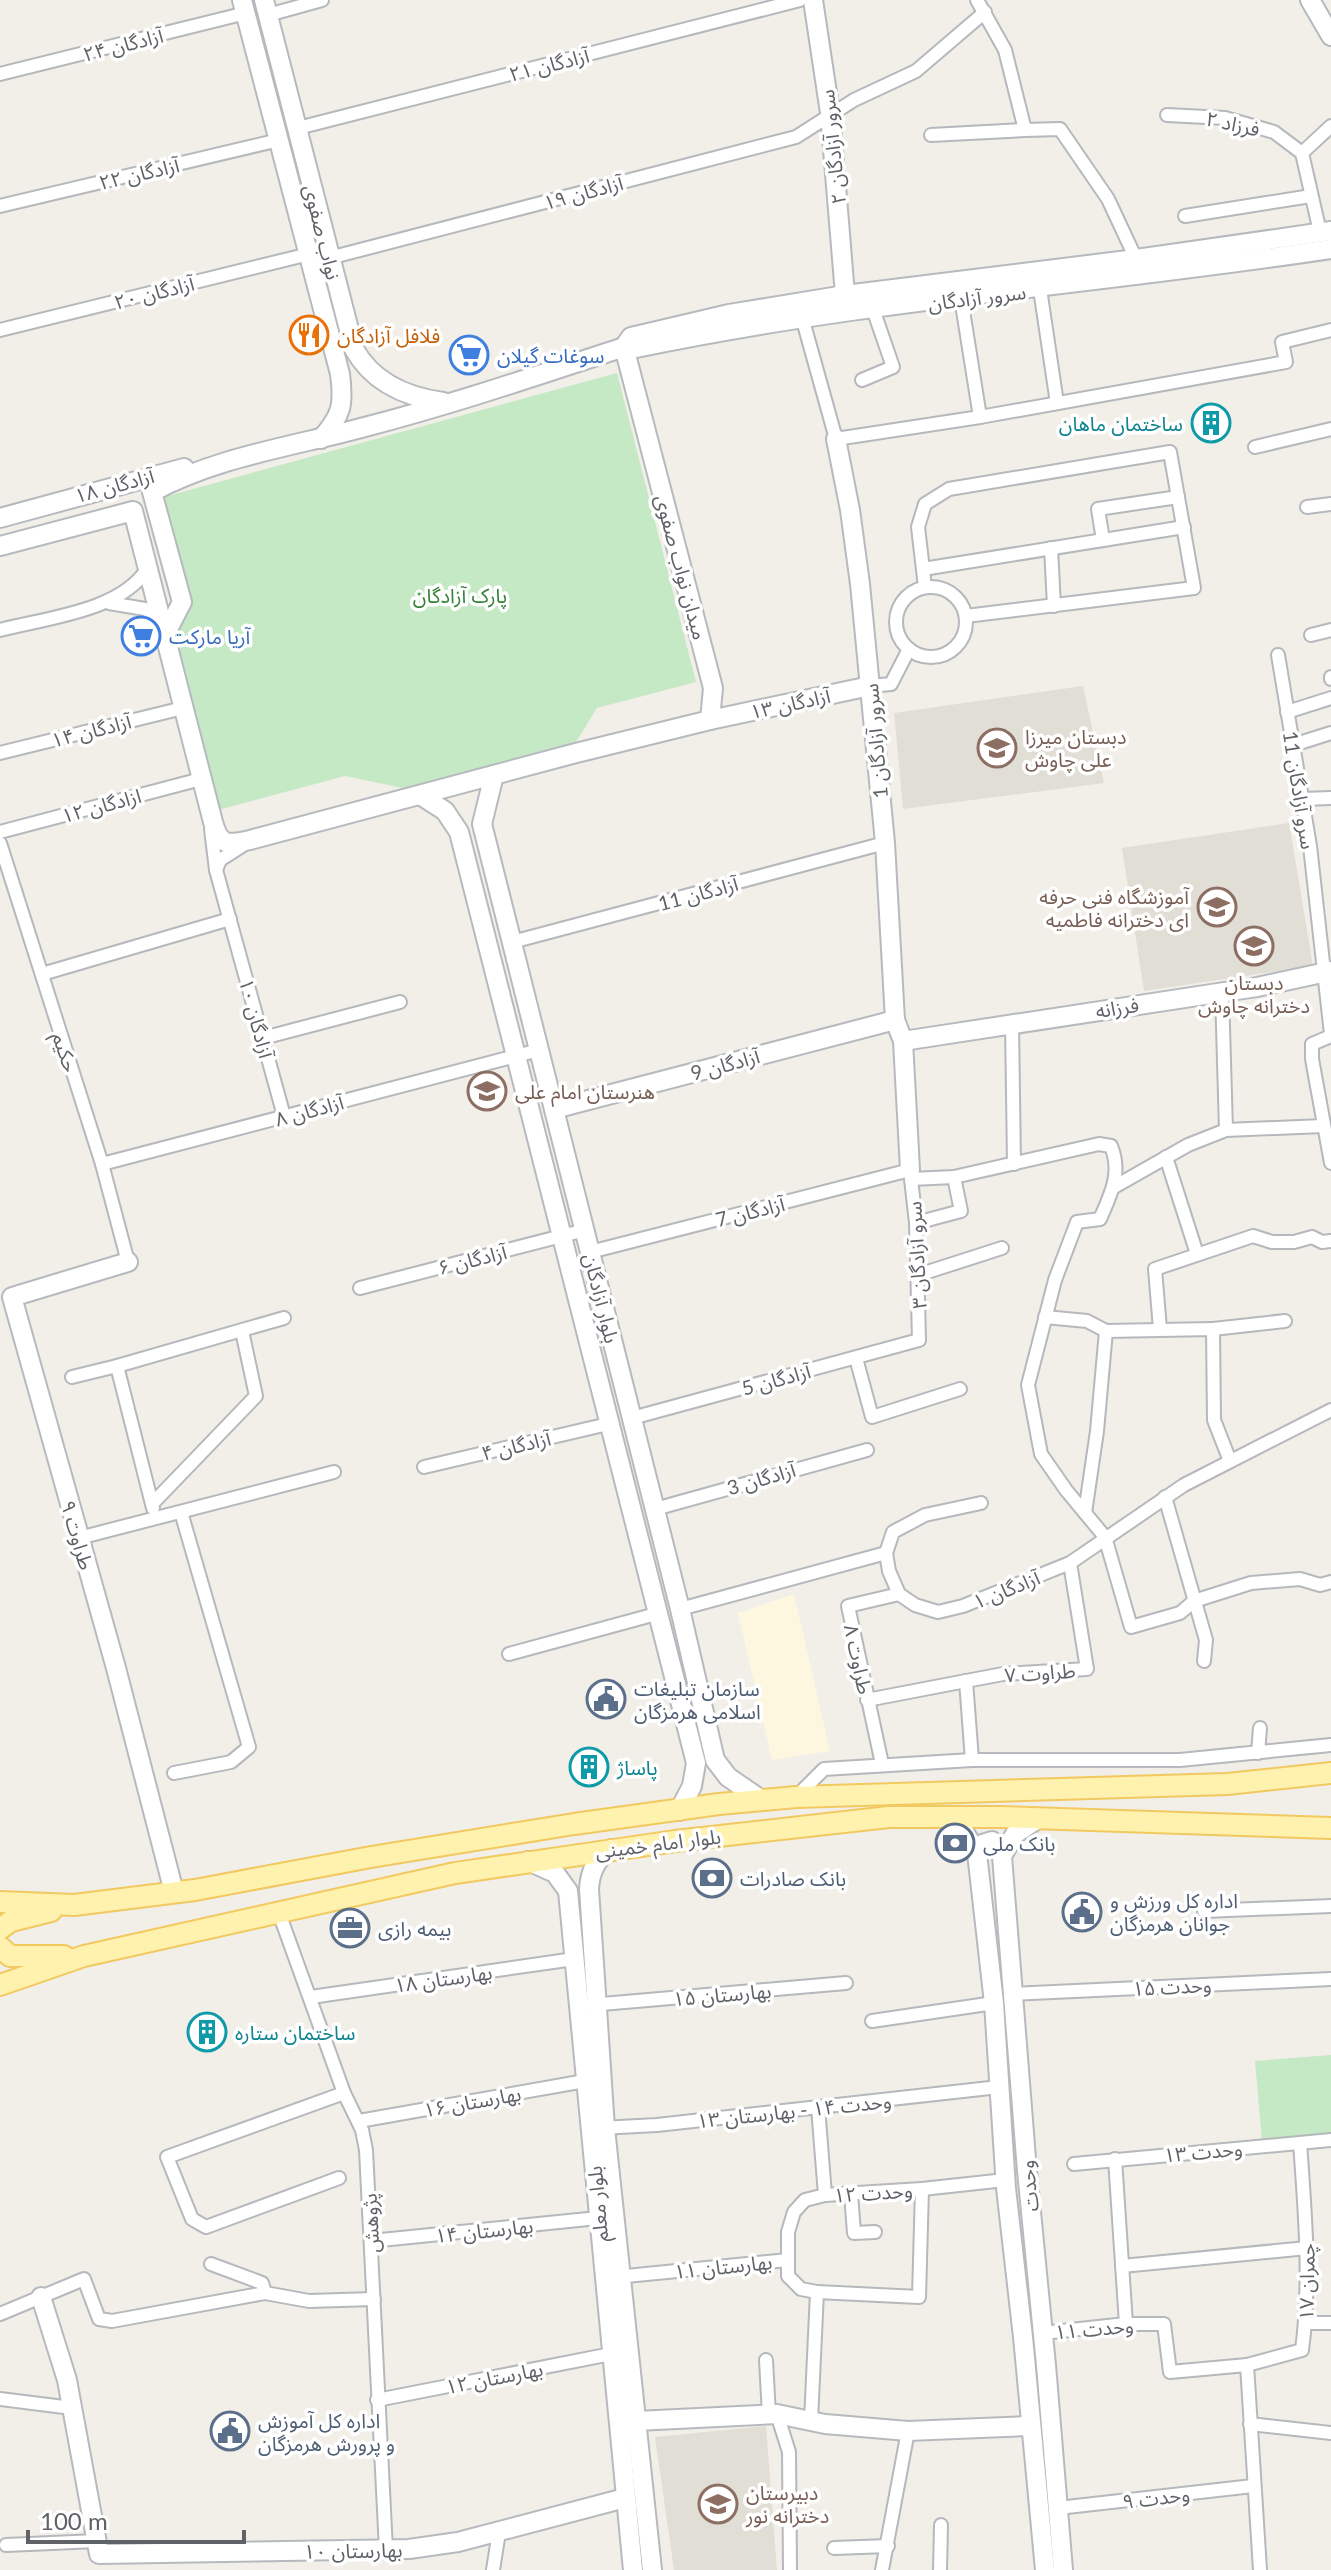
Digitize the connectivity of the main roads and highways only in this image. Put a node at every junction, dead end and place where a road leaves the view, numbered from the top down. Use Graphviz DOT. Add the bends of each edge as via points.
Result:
graph roads {
  1 [pos="1331,1773"];
  2 [pos="1227,1784"];
  3 [pos="1331,1789"];
  4 [pos="1325,1824"];
  5 [pos="0,1902"];
  6 [pos="74,1905"];
  7 [pos="0,1929"];
  8 [pos="0,1947"];
  9 [pos="84,1956"];
  10 [pos="0,1985"];
  1 -- 2 [label="main road, بلوار امام خمینی"];
  2 -- 3 [label="main road" via="1325,1784"];
  2 -- 6 [label="main road, بلوار امام خمینی" via="796,1797 530,1831"];
  4 -- 9 [label="main road, بلوار امام خمینی" via="889,1817 455,1873"];
  5 -- 6 [label="main road, بلوار امام خمینی"];
  6 -- 7 [label="main road" via="11,1921"];
  8 -- 9 [label="main road" via="10,1956"];
  9 -- 10 [label="main road, بلوار امام خمینی"];
}
